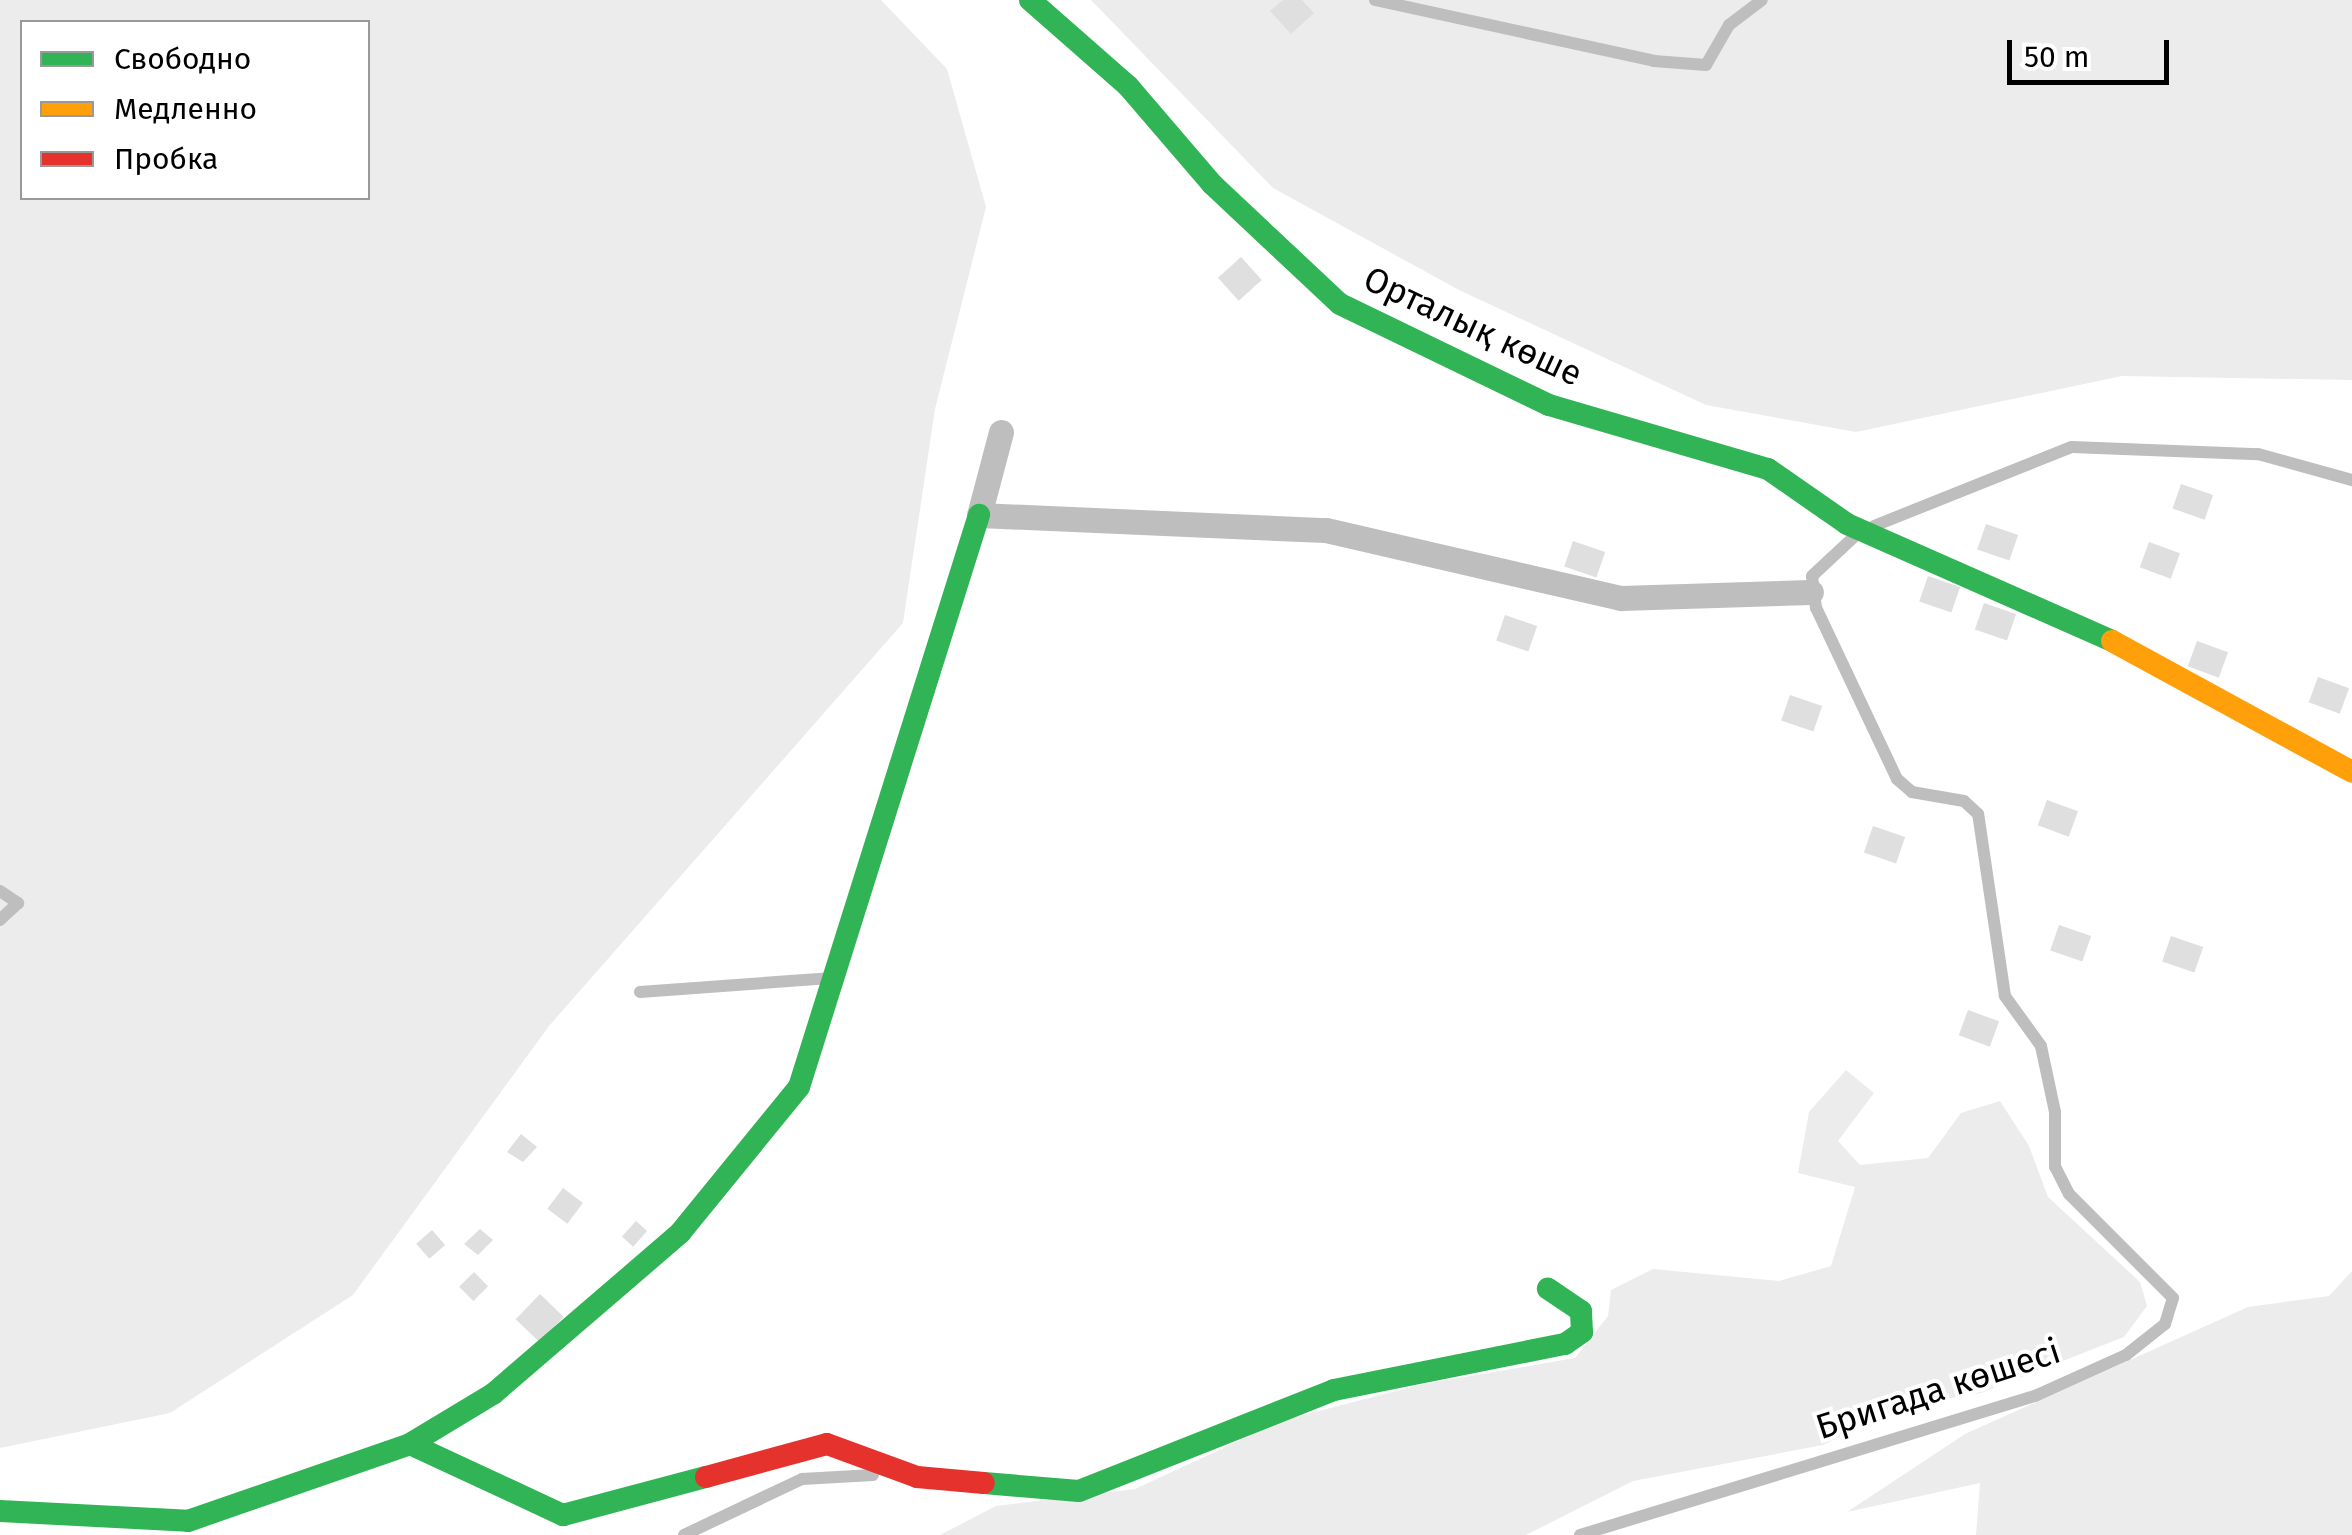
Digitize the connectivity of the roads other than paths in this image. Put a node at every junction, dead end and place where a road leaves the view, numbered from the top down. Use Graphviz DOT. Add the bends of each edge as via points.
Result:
graph roads {
  1 [pos="1030,0"];
  2 [pos="1376,0"];
  3 [pos="1762,0"];
  4 [pos="1000,432"];
  5 [pos="2352,480"];
  6 [pos="979,515"];
  7 [pos="1864,530"];
  8 [pos="1811,592"];
  9 [pos="2352,772"];
  10 [pos="0,891"];
  11 [pos="0,920"];
  12 [pos="834,978"];
  13 [pos="640,992"];
  14 [pos="1548,1289"];
  15 [pos="410,1444"];
  16 [pos="917,1477"];
  17 [pos="0,1511"];
  18 [pos="684,1535"];
  19 [pos="1580,1535"];
  1 -- 7 [label="street, Орталық көше" via="1128,86 1212,184 1340,304 1549,405 1768,469"];
  2 -- 3 [label="lane" via="1654,61 1706,66 1729,25"];
  4 -- 6 [label="street"];
  5 -- 7 [label="lane" via="2258,454 2072,447"];
  6 -- 8 [label="street" via="1326,530 1621,598"];
  6 -- 12 [label="street"];
  7 -- 8 [label="lane" via="1822,560"];
  7 -- 9 [label="street, Орталық көше" via="2078,622"];
  8 -- 19 [label="lane, Бригада көшесі" via="1898,779 1912,792 1964,800 1978,814 2005,996 2041,1046 2055,1112 2055,1167 2069,1194 2173,1298 2165,1324 2126,1355 2035,1396"];
  10 -- 11 [label="lane" via="18,903"];
  12 -- 13 [label="lane"];
  12 -- 15 [label="street" via="799,1087 680,1232 493,1394"];
  14 -- 16 [label="street" via="1581,1311 1582,1332 1565,1344 1334,1390 1079,1492"];
  15 -- 16 [label="street" via="563,1515 827,1444"];
  15 -- 17 [label="street" via="188,1521"];
  16 -- 18 [label="lane" via="802,1478"];
}
